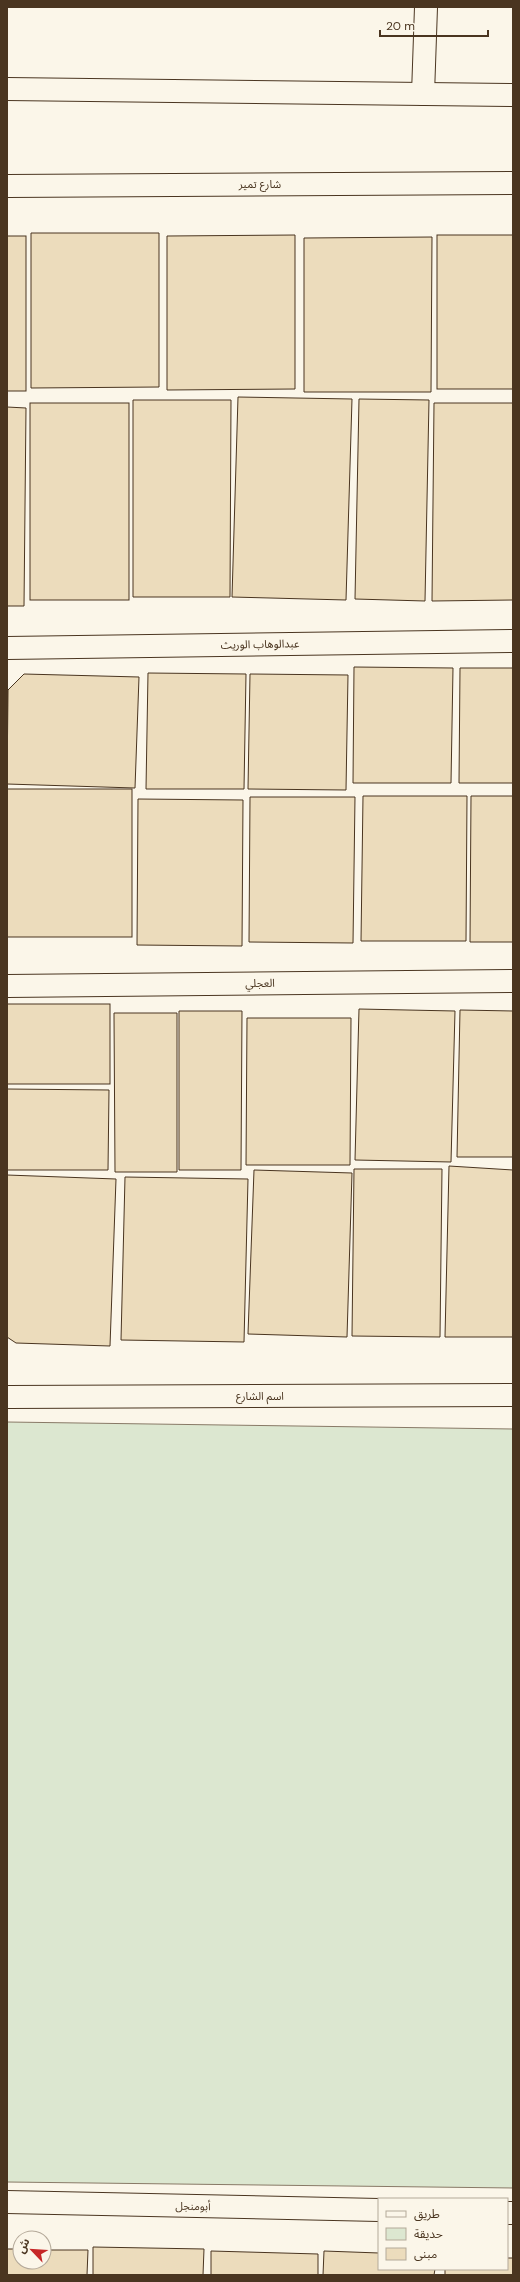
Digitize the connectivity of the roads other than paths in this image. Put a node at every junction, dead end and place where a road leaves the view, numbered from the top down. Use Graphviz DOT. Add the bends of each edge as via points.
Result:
graph roads {
  1 [pos="426,7"];
  2 [pos="7,90"];
  3 [pos="423,94"];
  4 [pos="513,94"];
  5 [pos="513,183"];
  6 [pos="7,186"];
  7 [pos="513,641"];
  8 [pos="7,648"];
  9 [pos="513,981"];
  10 [pos="7,986"];
  11 [pos="513,1395"];
  12 [pos="7,1397"];
  13 [pos="7,2202"];
  14 [pos="378,2210"];
  1 -- 3 [label="street"];
  2 -- 3 [label="street"];
  3 -- 4 [label="street"];
  5 -- 6 [label="street, شارع تمير"];
  7 -- 8 [label="street, عبدالوهاب الوريث"];
  9 -- 10 [label="street, العجلي"];
  11 -- 12 [label="street, اسم الشارع"];
  13 -- 14 [label="street, أبومنجل"];
}
